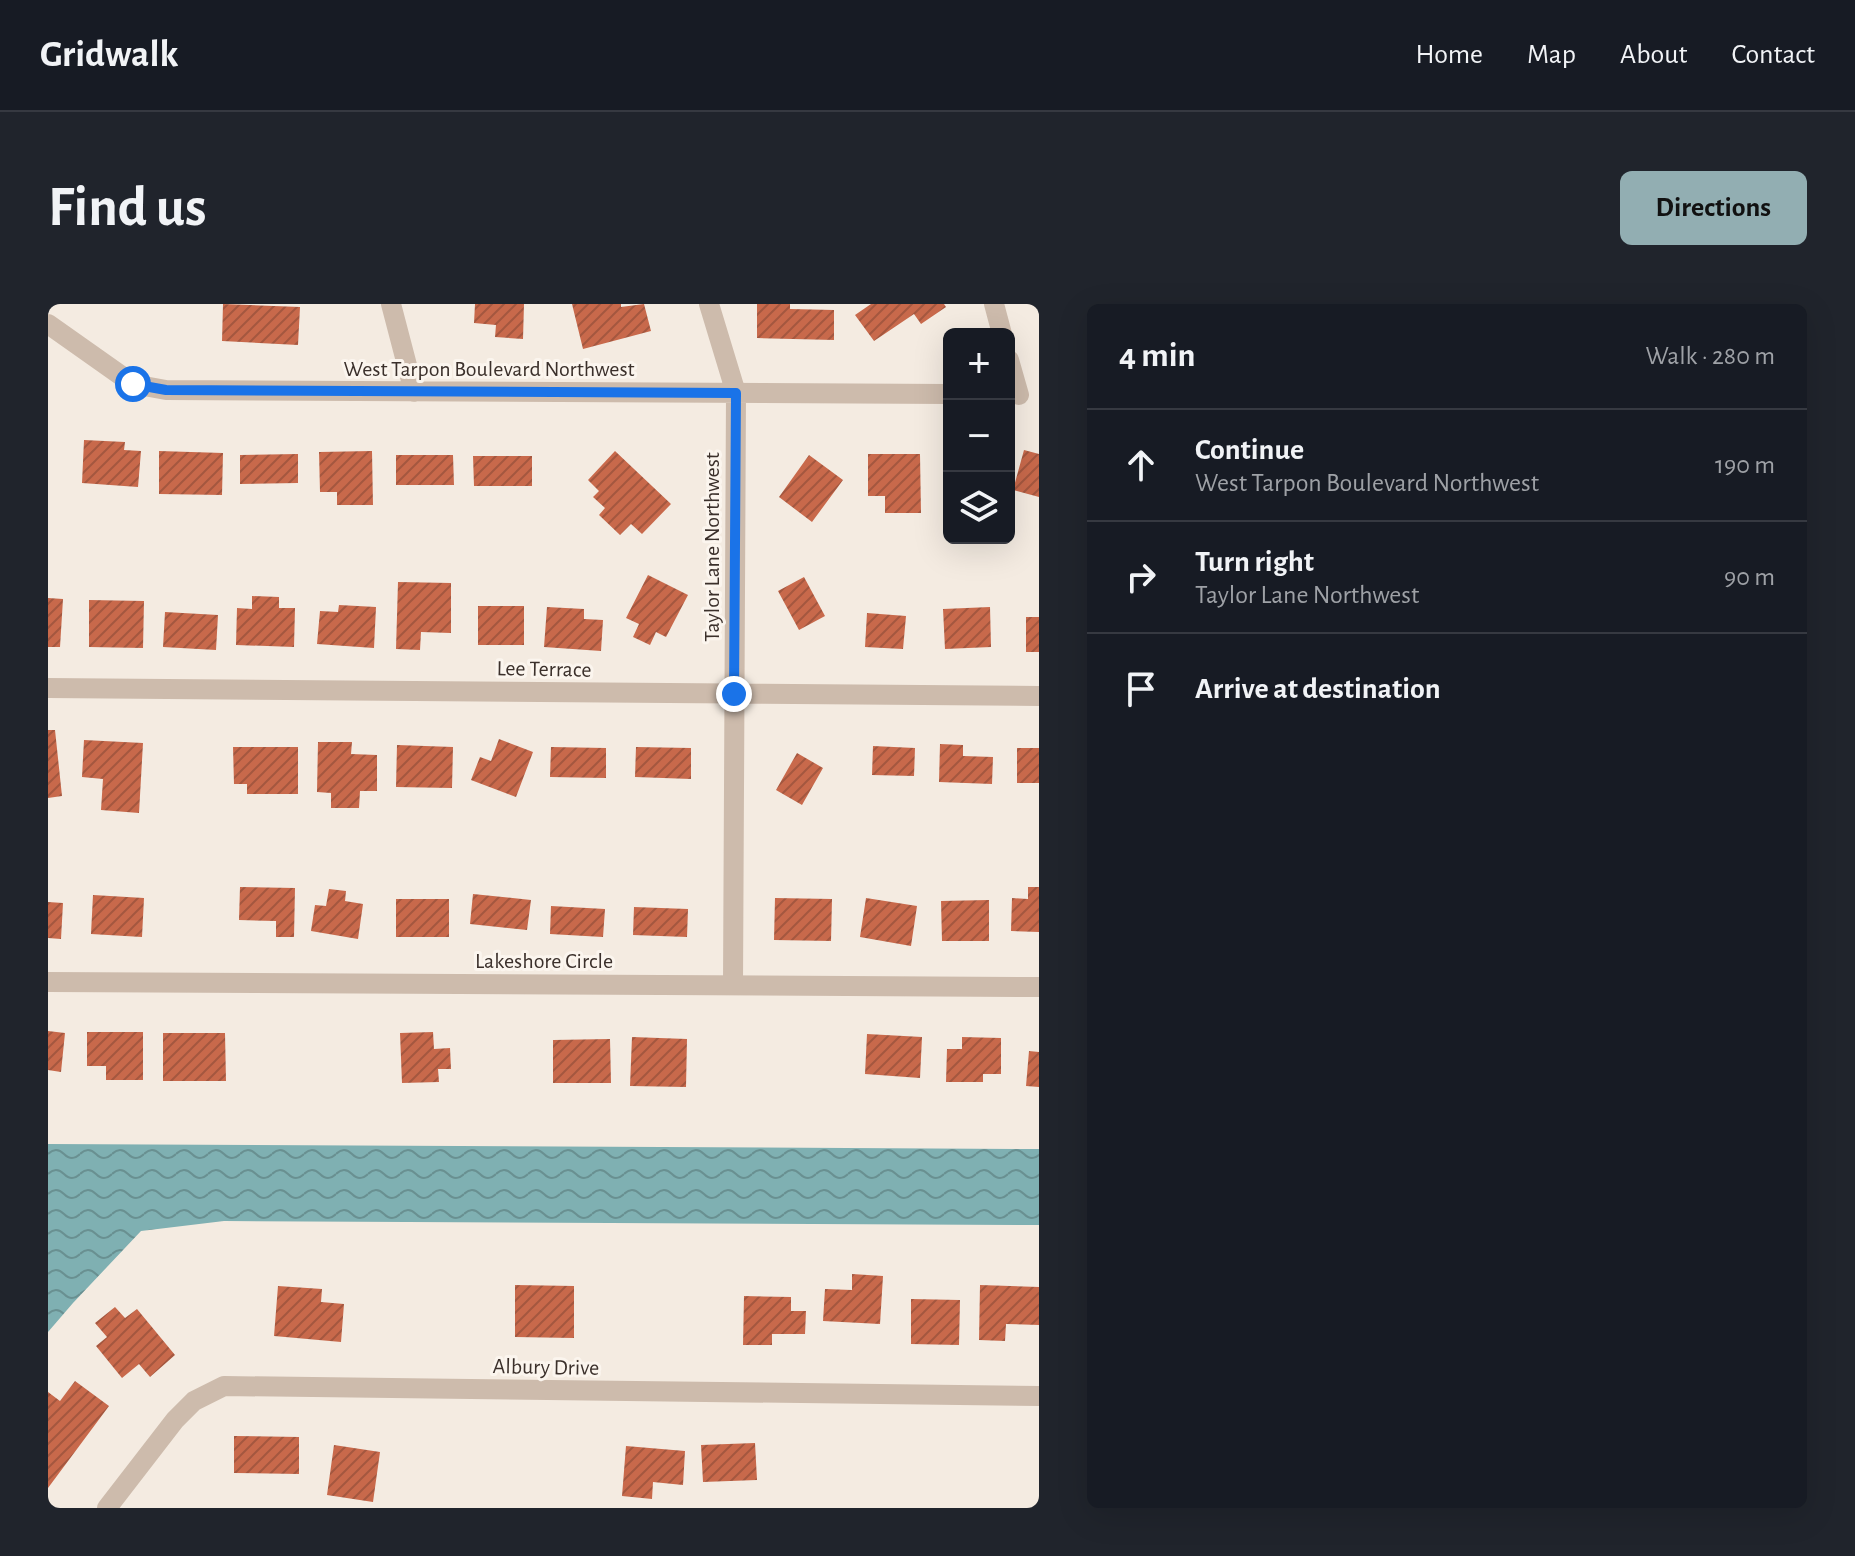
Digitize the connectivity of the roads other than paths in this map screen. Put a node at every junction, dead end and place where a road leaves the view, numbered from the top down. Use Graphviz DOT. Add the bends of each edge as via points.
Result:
graph roads {
  1 [pos="391,304"];
  2 [pos="709,304"];
  3 [pos="994,304"];
  4 [pos="48,324"];
  5 [pos="1000,328"];
  6 [pos="1015,376"];
  7 [pos="414,392"];
  8 [pos="736,393"];
  9 [pos="943,394"];
  10 [pos="1022,395"];
  11 [pos="48,688"];
  12 [pos="734,694"];
  13 [pos="1039,696"];
  14 [pos="48,982"];
  15 [pos="733,985"];
  16 [pos="1039,987"];
  17 [pos="1039,1396"];
  18 [pos="107,1508"];
  1 -- 7 [label="street"];
  2 -- 8 [label="street, Taylor Lane Northwest"];
  3 -- 5 [label="street"];
  4 -- 7 [label="street, West Tarpon Boulevard Northwest" via="133,384 166,390"];
  6 -- 10 [label="street"];
  7 -- 8 [label="street, West Tarpon Boulevard Northwest"];
  8 -- 9 [label="street, West Tarpon Boulevard Northwest"];
  8 -- 12 [label="street, Taylor Lane Northwest"];
  11 -- 12 [label="street, Lee Terrace"];
  12 -- 13 [label="street, Lee Terrace"];
  12 -- 15 [label="street, Taylor Lane Northwest"];
  14 -- 15 [label="street, Lakeshore Circle"];
  15 -- 16 [label="street, Lakeshore Circle"];
  17 -- 18 [label="street, Albury Drive" via="224,1386 194,1401 175,1420"];
}
